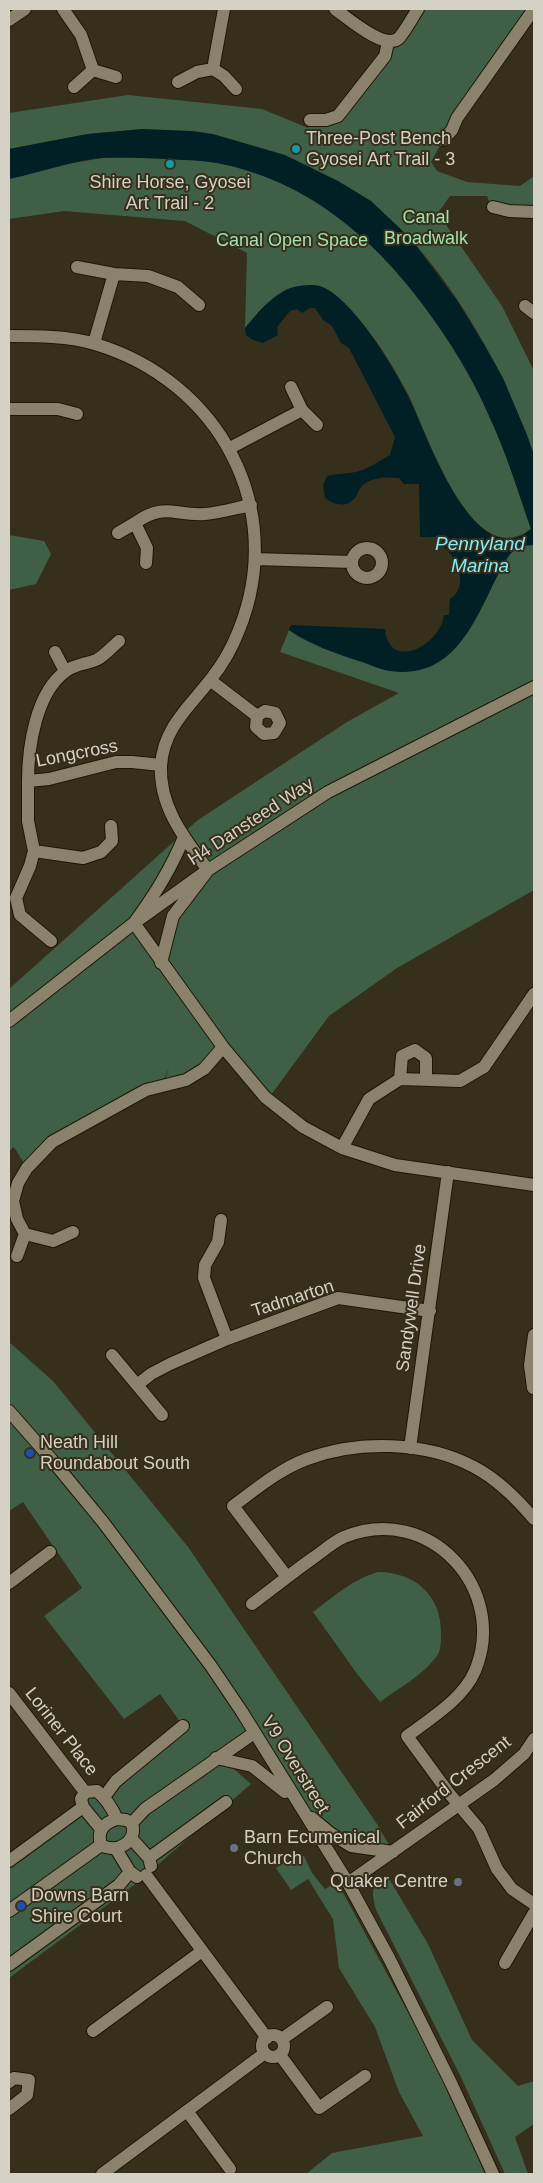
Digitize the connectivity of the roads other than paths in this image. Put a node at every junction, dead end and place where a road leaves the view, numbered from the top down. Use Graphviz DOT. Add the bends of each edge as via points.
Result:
graph roads {
  1 [pos="25,9"];
  2 [pos="63,9"];
  3 [pos="224,9"];
  4 [pos="335,9"];
  5 [pos="418,9"];
  6 [pos="534,9"];
  7 [pos="9,20"];
  8 [pos="388,42"];
  9 [pos="213,69"];
  10 [pos="93,70"];
  11 [pos="116,77"];
  12 [pos="178,82"];
  13 [pos="74,87"];
  14 [pos="236,89"];
  15 [pos="310,120"];
  16 [pos="443,140"];
  17 [pos="493,207"];
  18 [pos="534,212"];
  19 [pos="77,267"];
  20 [pos="114,274"];
  21 [pos="200,306"];
  22 [pos="9,336"];
  23 [pos="94,343"];
  24 [pos="290,387"];
  25 [pos="9,410"];
  26 [pos="302,410"];
  27 [pos="77,414"];
  28 [pos="318,425"];
  29 [pos="230,448"];
  30 [pos="251,505"];
  31 [pos="135,523"];
  32 [pos="118,533"];
  33 [pos="255,558"];
  34 [pos="352,562"];
  35 [pos="146,563"];
  36 [pos="118,641"];
  37 [pos="55,652"];
  38 [pos="65,671"];
  39 [pos="210,680"];
  40 [pos="534,687"];
  41 [pos="257,716"];
  42 [pos="161,765"];
  43 [pos="28,781"];
  44 [pos="111,826"];
  45 [pos="184,837"];
  46 [pos="34,851"];
  47 [pos="208,870"];
  48 [pos="134,922"];
  49 [pos="51,941"];
  50 [pos="160,963"];
  51 [pos="534,994"];
  52 [pos="9,1021"];
  53 [pos="223,1048"];
  54 [pos="400,1078"];
  55 [pos="426,1079"];
  56 [pos="342,1148"];
  57 [pos="448,1172"];
  58 [pos="534,1184"];
  59 [pos="221,1220"];
  60 [pos="73,1232"];
  61 [pos="26,1234"];
  62 [pos="17,1256"];
  63 [pos="430,1311"];
  64 [pos="534,1335"];
  65 [pos="228,1340"];
  66 [pos="112,1355"];
  67 [pos="137,1385"];
  68 [pos="533,1388"];
  69 [pos="9,1411"];
  70 [pos="162,1415"];
  71 [pos="410,1448"];
  72 [pos="534,1518"];
  73 [pos="50,1552"];
  74 [pos="287,1577"];
  75 [pos="9,1583"];
  76 [pos="252,1604"];
  77 [pos="9,1693"];
  78 [pos="183,1726"];
  79 [pos="254,1733"];
  80 [pos="534,1739"];
  81 [pos="216,1758"];
  82 [pos="85,1792"];
  83 [pos="104,1797"];
  84 [pos="226,1802"];
  85 [pos="458,1805"];
  86 [pos="299,1806"];
  87 [pos="83,1807"];
  88 [pos="117,1820"];
  89 [pos="132,1823"];
  90 [pos="101,1829"];
  91 [pos="131,1838"];
  92 [pos="101,1845"];
  93 [pos="116,1849"];
  94 [pos="393,1852"];
  95 [pos="149,1858"];
  96 [pos="9,1861"];
  97 [pos="130,1872"];
  98 [pos="146,1875"];
  99 [pos="348,1883"];
  100 [pos="534,1904"];
  101 [pos="9,1911"];
  102 [pos="534,1913"];
  103 [pos="202,1952"];
  104 [pos="505,1963"];
  105 [pos="9,1965"];
  106 [pos="326,2007"];
  107 [pos="93,2032"];
  108 [pos="267,2038"];
  109 [pos="282,2039"];
  110 [pos="265,2053"];
  111 [pos="280,2055"];
  112 [pos="365,2076"];
  113 [pos="9,2082"];
  114 [pos="9,2109"];
  115 [pos="186,2111"];
  116 [pos="230,2169"];
  117 [pos="105,2173"];
  118 [pos="493,2174"];
  1 -- 7 [label="street"];
  2 -- 10 [label="street" via="81,35"];
  3 -- 9 [label="street"];
  4 -- 8 [label="street"];
  5 -- 8 [label="street" via="398,39"];
  6 -- 16 [label="street"];
  8 -- 15 [label="street" via="385,56 338,116"];
  9 -- 12 [label="street" via="197,72"];
  9 -- 14 [label="street"];
  10 -- 11 [label="street"];
  10 -- 13 [label="street"];
  17 -- 18 [label="street"];
  19 -- 20 [label="street"];
  20 -- 21 [label="street" via="148,276 178,287"];
  20 -- 23 [label="street"];
  22 -- 23 [label="street"];
  23 -- 29 [label="street" via="126,355 179,386 208,417"];
  24 -- 26 [label="street"];
  25 -- 27 [label="street" via="58,409"];
  26 -- 28 [label="street"];
  26 -- 29 [label="street"];
  29 -- 30 [label="street"];
  30 -- 31 [label="street" via="204,514 161,510"];
  30 -- 33 [label="street"];
  31 -- 32 [label="street"];
  31 -- 35 [label="street" via="147,548"];
  33 -- 34 [label="street"];
  33 -- 39 [label="street" via="252,596 228,656"];
  36 -- 38 [label="street" via="98,659"];
  37 -- 38 [label="street"];
  38 -- 43 [label="street, Longcross" via="52,685 35,721"];
  39 -- 41 [label="street"];
  39 -- 42 [label="street" via="181,713 167,739"];
  40 -- 47 [label="street, H4 Dansteed Way" via="328,792"];
  42 -- 43 [label="street, Longcross" via="116,762 58,778"];
  42 -- 45 [label="street" via="162,786 169,812"];
  43 -- 46 [label="street, Longcross" via="28,821"];
  44 -- 46 [label="street" via="112,840 100,852 83,858"];
  45 -- 47 [label="street"];
  45 -- 48 [label="street" via="156,894"];
  46 -- 49 [label="street, Longcross" via="16,898 20,916"];
  47 -- 48 [label="street, H4 Dansteed Way"];
  47 -- 50 [label="street" via="172,916"];
  48 -- 50 [label="street"];
  48 -- 52 [label="street, H4 Dansteed Way"];
  50 -- 53 [label="street"];
  51 -- 55 [label="street" via="484,1067 460,1081"];
  53 -- 56 [label="street" via="265,1097 303,1126"];
  53 -- 61 [label="street" via="204,1069 186,1080 146,1090 52,1142 18,1183 13,1201 17,1220"];
  54 -- 55 [label="street"];
  54 -- 55 [label="street" via="402,1056 414,1050 426,1058"];
  54 -- 56 [label="street" via="369,1099"];
  56 -- 57 [label="street" via="395,1165"];
  57 -- 58 [label="street"];
  57 -- 63 [label="street, Sandywell Drive"];
  59 -- 65 [label="street" via="218,1242 205,1265 204,1278"];
  60 -- 61 [label="street" via="53,1241"];
  61 -- 62 [label="street"];
  63 -- 65 [label="street, Tadmarton" via="338,1298"];
  63 -- 71 [label="street, Sandywell Drive"];
  64 -- 68 [label="street" via="530,1365"];
  65 -- 67 [label="street, Tadmarton" via="170,1364"];
  66 -- 67 [label="street"];
  67 -- 70 [label="street"];
  69 -- 79 [label="street, V9 Overstreet" via="103,1522 211,1666"];
  71 -- 72 [label="street" via="474,1467 505,1489"];
  71 -- 74 [label="street" via="381,1445 343,1448 305,1460 267,1481 233,1506"];
  73 -- 75 [label="street"];
  74 -- 76 [label="street"];
  74 -- 85 [label="street" via="344,1537 372,1530 398,1530 420,1536 444,1549 463,1570 477,1592 483,1618 482,1643 474,1672 445,1708 407,1736"];
  77 -- 82 [label="street, Loriner Place"];
  78 -- 83 [label="street" via="116,1781"];
  79 -- 81 [label="street"];
  79 -- 86 [label="street, V9 Overstreet"];
  80 -- 85 [label="street, Fairford Crescent" via="524,1754"];
  81 -- 86 [label="street, Fairford Crescent" via="252,1766"];
  81 -- 89 [label="street" via="145,1809"];
  82 -- 83 [label="street" via="97,1791"];
  82 -- 87 [label="street" via="81,1799"];
  83 -- 88 [label="street"];
  84 -- 95 [label="street"];
  85 -- 94 [label="street, Fairford Crescent"];
  85 -- 100 [label="street" via="479,1829 498,1870 512,1889"];
  86 -- 94 [label="street, Fairford Crescent" via="351,1846"];
  86 -- 99 [label="street, V9 Overstreet"];
  87 -- 90 [label="street"];
  87 -- 96 [label="street"];
  88 -- 89 [label="street"];
  88 -- 90 [label="street" via="108,1822"];
  89 -- 91 [label="street"];
  90 -- 92 [label="street"];
  91 -- 93 [label="street"];
  91 -- 95 [label="street"];
  92 -- 93 [label="street"];
  92 -- 101 [label="street"];
  93 -- 97 [label="street"];
  94 -- 99 [label="street, Fairford Crescent"];
  95 -- 98 [label="street" via="152,1867"];
  97 -- 98 [label="street" via="137,1877"];
  97 -- 105 [label="street" via="119,1885"];
  98 -- 103 [label="street"];
  99 -- 118 [label="street, V9 Overstreet" via="389,1958"];
  102 -- 104 [label="street"];
  103 -- 107 [label="street"];
  103 -- 108 [label="street"];
  106 -- 109 [label="street"];
  108 -- 109 [label="street"];
  108 -- 110 [label="street" via="263,2043"];
  109 -- 111 [label="street" via="284,2046"];
  110 -- 111 [label="street" via="274,2057"];
  110 -- 115 [label="street"];
  111 -- 112 [label="street" via="319,2108"];
  113 -- 114 [label="street" via="14,2078 29,2080 27,2095"];
  115 -- 116 [label="street"];
  115 -- 117 [label="street"];
}
